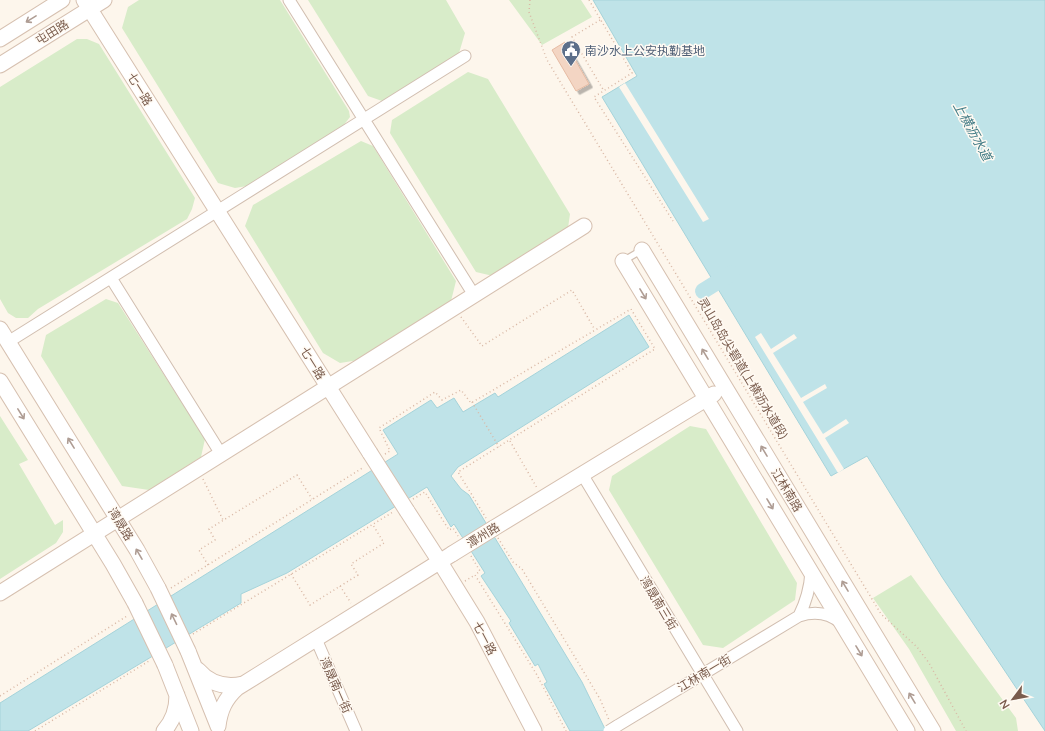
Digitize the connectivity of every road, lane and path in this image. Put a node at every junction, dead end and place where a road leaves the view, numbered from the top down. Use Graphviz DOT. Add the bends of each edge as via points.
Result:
graph roads {
  1 [pos="62,0"];
  2 [pos="104,0"];
  3 [pos="289,0"];
  4 [pos="530,0"];
  5 [pos="588,0"];
  6 [pos="86,5"];
  7 [pos="600,20"];
  8 [pos="0,39"];
  9 [pos="465,56"];
  10 [pos="0,65"];
  11 [pos="604,91"];
  12 [pos="364,119"];
  13 [pos="217,211"];
  14 [pos="673,221"];
  15 [pos="584,226"];
  16 [pos="642,250"];
  17 [pos="623,261"];
  18 [pos="111,278"];
  19 [pos="474,295"];
  20 [pos="454,308"];
  21 [pos="631,309"];
  22 [pos="0,329"];
  23 [pos="595,330"];
  24 [pos="8,342"];
  25 [pos="0,381"];
  26 [pos="328,387"];
  27 [pos="725,388"];
  28 [pos="706,399"];
  29 [pos="472,402"];
  30 [pos="510,440"];
  31 [pos="499,447"];
  32 [pos="221,454"];
  33 [pos="373,458"];
  34 [pos="198,469"];
  35 [pos="582,474"];
  36 [pos="543,498"];
  37 [pos="312,500"];
  38 [pos="406,507"];
  39 [pos="118,519"];
  40 [pos="224,520"];
  41 [pos="373,524"];
  42 [pos="94,534"];
  43 [pos="461,540"];
  44 [pos="468,553"];
  45 [pos="446,558"];
  46 [pos="208,565"];
  47 [pos="811,572"];
  48 [pos="291,574"];
  49 [pos="340,586"];
  50 [pos="163,589"];
  51 [pos="0,593"];
  52 [pos="131,609"];
  53 [pos="357,613"];
  54 [pos="798,616"];
  55 [pos="843,624"];
  56 [pos="316,639"];
  57 [pos="189,643"];
  58 [pos="150,661"];
  59 [pos="195,667"];
  60 [pos="703,674"];
  61 [pos="243,684"];
  62 [pos="177,694"];
  63 [pos="0,696"];
  64 [pos="613,728"];
  65 [pos="219,729"];
  66 [pos="35,731"];
  67 [pos="164,731"];
  68 [pos="191,731"];
  69 [pos="356,731"];
  70 [pos="534,731"];
  71 [pos="566,731"];
  72 [pos="737,731"];
  73 [pos="907,731"];
  74 [pos="933,731"];
  75 [pos="966,731"];
  1 -- 8 [label="street, 屯田路, one-way"];
  2 -- 6 [label="street, 屯田路"];
  3 -- 12 [label="street"];
  4 -- 75 [label="path, 灵山岛岛尖碧道(上横沥水道段)" via="529,12 547,60 881,614 917,647 929,663"];
  5 -- 7 [label="path"];
  6 -- 10 [label="street, 屯田路"];
  6 -- 13 [label="street, 七一路"];
  7 -- 11 [label="path" via="632,73"];
  7 -- 11 [label="path" via="572,37"];
  9 -- 12 [label="street"];
  11 -- 14 [label="path" via="594,97"];
  12 -- 13 [label="street"];
  12 -- 19 [label="street"];
  13 -- 18 [label="street"];
  13 -- 26 [label="street, 七一路"];
  15 -- 19 [label="street"];
  16 -- 17 [label="lane"];
  27 -- 16 [label="street, 江林南路, one-way"];
  17 -- 28 [label="street, 江林南路, one-way"];
  18 -- 24 [label="street"];
  18 -- 32 [label="street"];
  19 -- 20 [label="street"];
  20 -- 23 [label="path" via="482,346 572,290"];
  20 -- 26 [label="street"];
  21 -- 23 [label="path"];
  22 -- 24 [label="street, 湾晟路"];
  23 -- 29 [label="path"];
  39 -- 24 [label="street, 湾晟路, one-way"];
  25 -- 42 [label="street, one-way"];
  26 -- 32 [label="street"];
  26 -- 33 [label="street, 七一路"];
  27 -- 28 [label="street, 潭州路"];
  74 -- 27 [label="street, 江林南路, one-way"];
  28 -- 35 [label="street, 潭州路"];
  28 -- 47 [label="street, 江林南路, one-way"];
  29 -- 31 [label="path"];
  29 -- 33 [label="path" via="461,390 442,400 435,392 379,428 390,451"];
  30 -- 36 [label="path"];
  32 -- 34 [label="street"];
  33 -- 37 [label="path"];
  33 -- 38 [label="street, 七一路, bridge"];
  34 -- 39 [label="street"];
  34 -- 40 [label="path"];
  35 -- 36 [label="street, 潭州路"];
  35 -- 60 [label="street, 湾晟南三街"];
  36 -- 45 [label="street, 潭州路, bridge"];
  37 -- 40 [label="path" via="297,475"];
  37 -- 46 [label="path"];
  38 -- 41 [label="path"];
  38 -- 43 [label="path" via="425,492 449,530 453,528"];
  38 -- 45 [label="street, 七一路"];
  39 -- 42 [label="street"];
  50 -- 39 [label="street, 湾晟路, one-way"];
  40 -- 46 [label="path" via="208,529 215,540 199,550"];
  41 -- 48 [label="path"];
  41 -- 49 [label="path" via="384,543 351,564 358,575"];
  42 -- 51 [label="street"];
  42 -- 52 [label="street"];
  44 -- 71 [label="path" via="480,571 475,575 537,675"];
  45 -- 53 [label="street, 潭州路"];
  45 -- 70 [label="street, 七一路"];
  46 -- 50 [label="path"];
  47 -- 54 [label="street" via="808,595"];
  47 -- 55 [label="street, 江林南路"];
  48 -- 49 [label="path" via="310,605"];
  48 -- 57 [label="path"];
  49 -- 53 [label="path"];
  57 -- 50 [label="street, 湾晟路, one-way, bridge"];
  52 -- 62 [label="street, bridge" via="165,665"];
  52 -- 63 [label="path"];
  53 -- 56 [label="street, 潭州路"];
  54 -- 55 [label="street" via="820,613"];
  54 -- 60 [label="street, 江林南一街"];
  55 -- 73 [label="street, 江林南路, one-way"];
  56 -- 61 [label="street, 潭州路"];
  56 -- 69 [label="street, 湾晟南一街"];
  57 -- 59 [label="street, 湾晟路"];
  58 -- 66 [label="path"];
  59 -- 61 [label="street" via="211,682 232,686"];
  59 -- 65 [label="street, 湾晟路"];
  60 -- 64 [label="street, 江林南一街"];
  60 -- 72 [label="street, 湾晟南三街"];
  61 -- 65 [label="street, 潭州路" via="223,705"];
  62 -- 67 [label="street" via="174,716"];
  62 -- 68 [label="street"];
}
